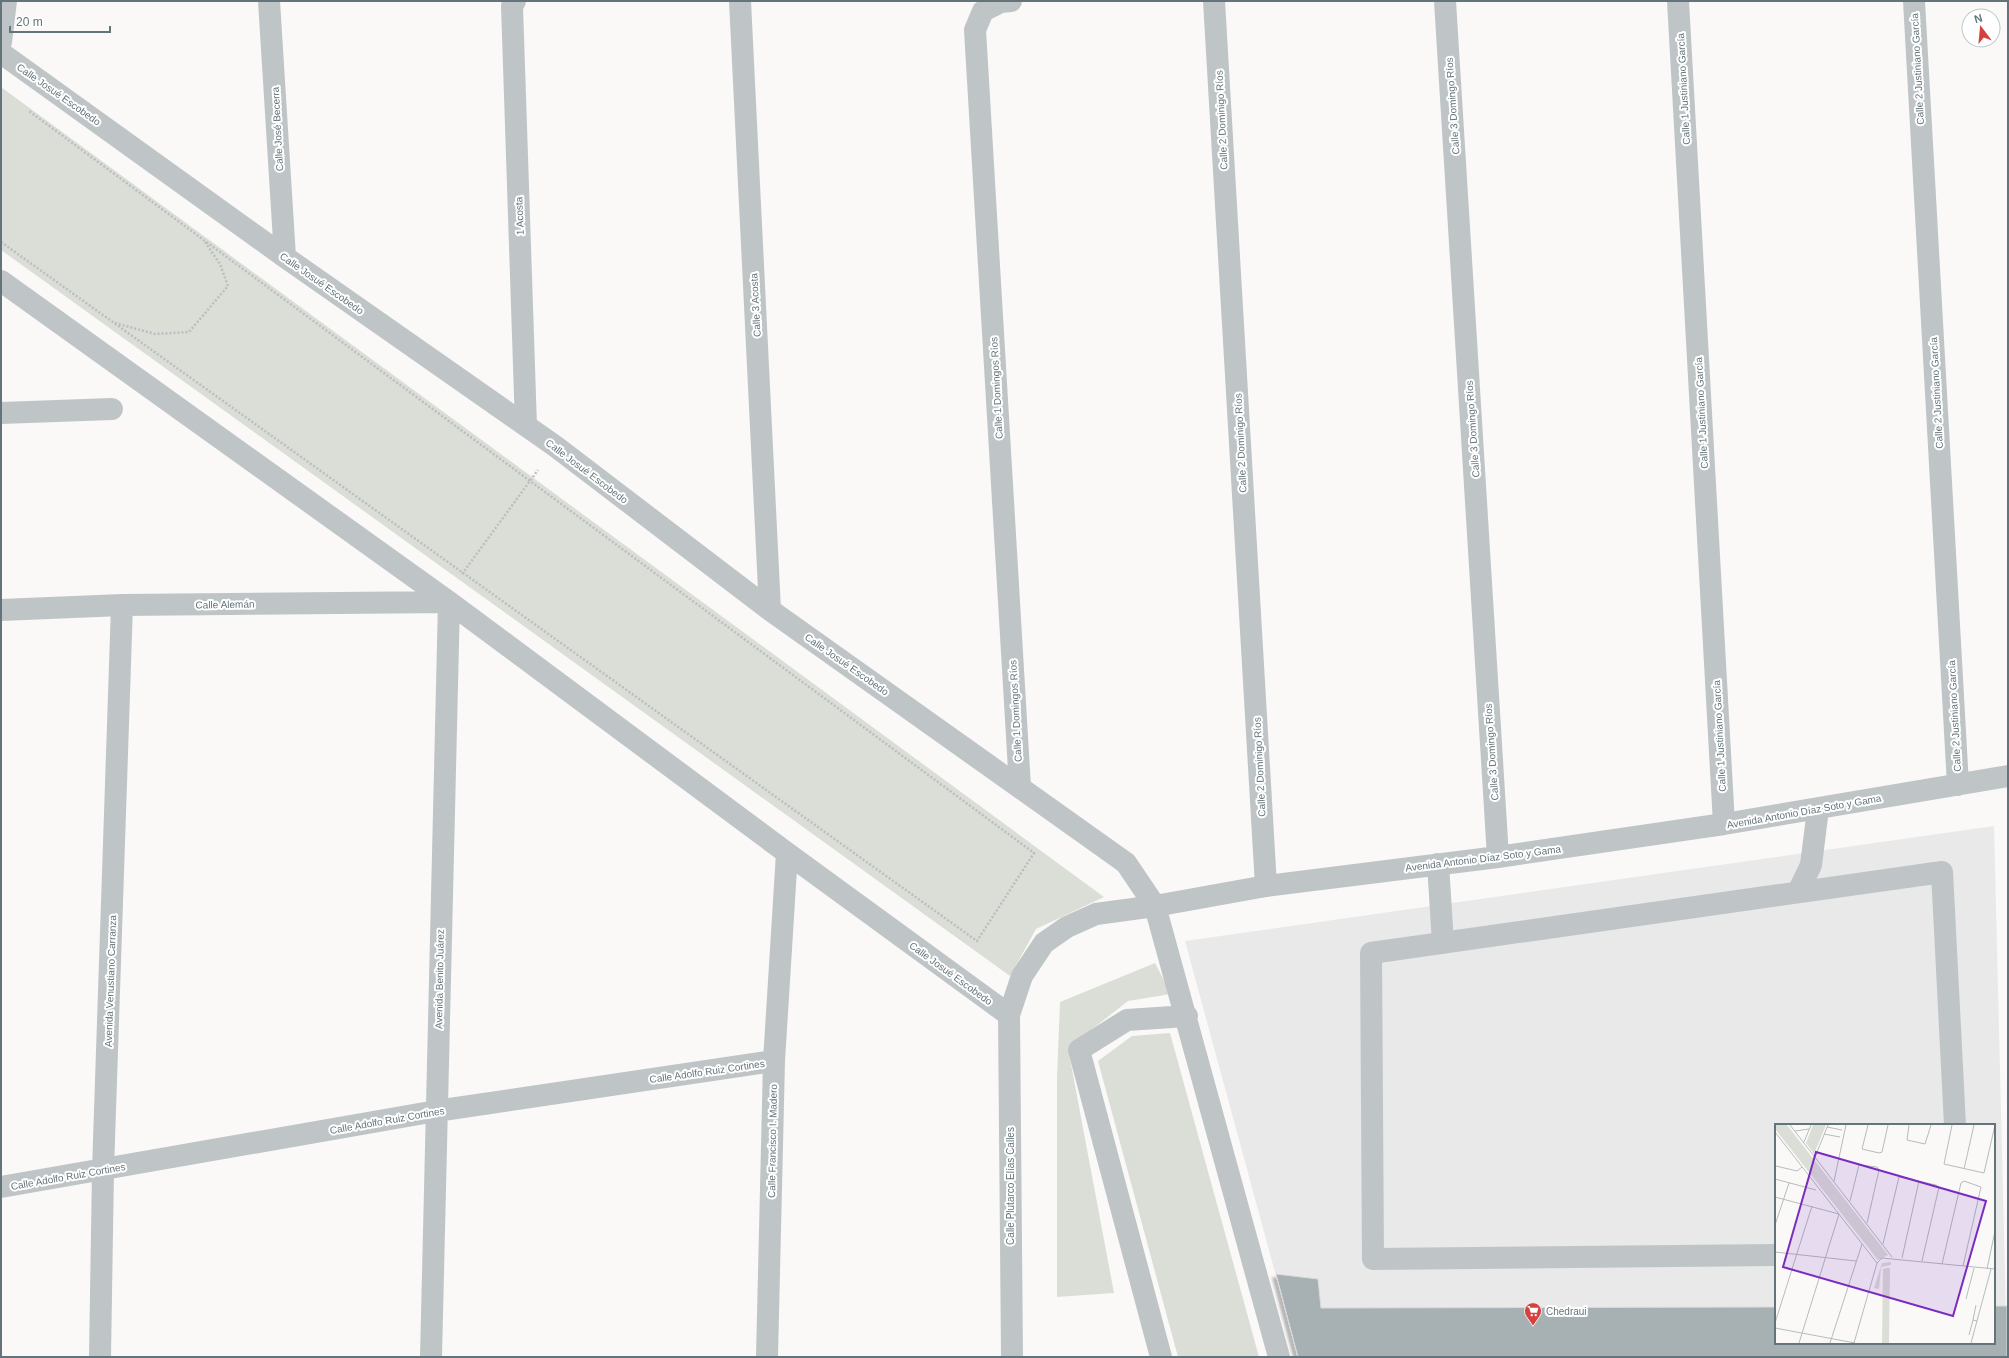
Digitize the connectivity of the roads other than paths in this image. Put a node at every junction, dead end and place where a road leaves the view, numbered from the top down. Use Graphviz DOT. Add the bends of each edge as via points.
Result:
graph roads {
  1 [pos="6,1"];
  2 [pos="269,1"];
  3 [pos="740,1"];
  4 [pos="1006,1"];
  5 [pos="1214,1"];
  6 [pos="1445,1"];
  7 [pos="1678,1"];
  8 [pos="1914,1"];
  9 [pos="514,3"];
  10 [pos="1,42"];
  11 [pos="1,53"];
  12 [pos="285,257"];
  13 [pos="1,281"];
  14 [pos="112,409"];
  15 [pos="1,413"];
  16 [pos="526,426"];
  17 [pos="449,602"];
  18 [pos="122,605"];
  19 [pos="1,610"];
  20 [pos="770,610"];
  21 [pos="2008,776"];
  22 [pos="1958,785"];
  23 [pos="1020,786"];
  24 [pos="1818,809"];
  25 [pos="1724,824"];
  26 [pos="786,853"];
  27 [pos="1498,857"];
  28 [pos="1438,864"];
  29 [pos="1266,886"];
  30 [pos="1798,892"];
  31 [pos="1155,906"];
  32 [pos="1443,943"];
  33 [pos="1009,1015"];
  34 [pos="1187,1016"];
  35 [pos="774,1061"];
  36 [pos="436,1111"];
  37 [pos="1954,1124"];
  38 [pos="104,1170"];
  39 [pos="1,1187"];
  40 [pos="1775,1255"];
  41 [pos="100,1357"];
  42 [pos="431,1357"];
  43 [pos="767,1357"];
  44 [pos="1012,1357"];
  45 [pos="1161,1357"];
  46 [pos="1279,1357"];
  1 -- 10 [label="street"];
  2 -- 12 [label="street, Calle José Becerra"];
  3 -- 20 [label="street, Calle 3 Acosta"];
  4 -- 23 [label="street, Calle 1 Domingos Ríos" via="983,11 976,30"];
  5 -- 29 [label="street, Calle 2 Dominigo Ríos"];
  6 -- 27 [label="street, Calle 3 Domingo Ríos"];
  7 -- 25 [label="street, Calle 1 Justiniano García"];
  8 -- 22 [label="street, Calle 2 Justiniano García"];
  9 -- 16 [label="street, 1 Acosta"];
  11 -- 12 [label="street, Calle Josué Escobedo"];
  12 -- 16 [label="street, Calle Josué Escobedo"];
  13 -- 17 [label="street, Calle Josué Escobedo"];
  14 -- 15 [label="street"];
  16 -- 20 [label="street, Calle Josué Escobedo"];
  17 -- 18 [label="street, Calle Alemán"];
  17 -- 26 [label="street, Calle Josué Escobedo"];
  17 -- 36 [label="street, Avenida Benito Juárez"];
  18 -- 19 [label="street, Calle Alemán"];
  18 -- 38 [label="street, Avenida Venustiano Carranza"];
  20 -- 23 [label="street, Calle Josué Escobedo"];
  21 -- 22 [label="street, Avenida Antonio Díaz Soto y Gama"];
  22 -- 24 [label="street, Avenida Antonio Díaz Soto y Gama"];
  23 -- 31 [label="street, Calle Josué Escobedo" via="1126,863"];
  24 -- 25 [label="street, Avenida Antonio Díaz Soto y Gama"];
  24 -- 30 [label="street" via="1811,865"];
  25 -- 27 [label="street, Avenida Antonio Díaz Soto y Gama"];
  26 -- 33 [label="street, Calle Josué Escobedo"];
  26 -- 35 [label="street, Calle Francisco I. Madero"];
  27 -- 28 [label="street, Avenida Antonio Díaz Soto y Gama"];
  28 -- 29 [label="street, Avenida Antonio Díaz Soto y Gama"];
  28 -- 32 [label="street"];
  29 -- 31 [label="street, Avenida Antonio Díaz Soto y Gama"];
  30 -- 32 [label="street"];
  30 -- 37 [label="street" via="1942,872"];
  31 -- 33 [label="street, Avenida Antonio Díaz Soto y Gama" via="1096,914 1066,927 1044,943 1022,976"];
  31 -- 34 [label="street, Calle Josué Escobedo"];
  32 -- 40 [label="street" via="1371,953 1373,1259"];
  33 -- 44 [label="street, Calle Plutarco Elías Calles"];
  34 -- 45 [label="street" via="1128,1020 1079,1050"];
  34 -- 46 [label="street, Calle Josué Escobedo"];
  35 -- 36 [label="street, Calle Adolfo Ruiz Cortines"];
  35 -- 43 [label="street, Calle Francisco I. Madero"];
  36 -- 38 [label="street, Calle Adolfo Ruiz Cortines"];
  36 -- 42 [label="street, Avenida Benito Juárez"];
  38 -- 39 [label="street, Calle Adolfo Ruiz Cortines"];
  38 -- 41 [label="street, Avenida Venustiano Carranza"];
}
